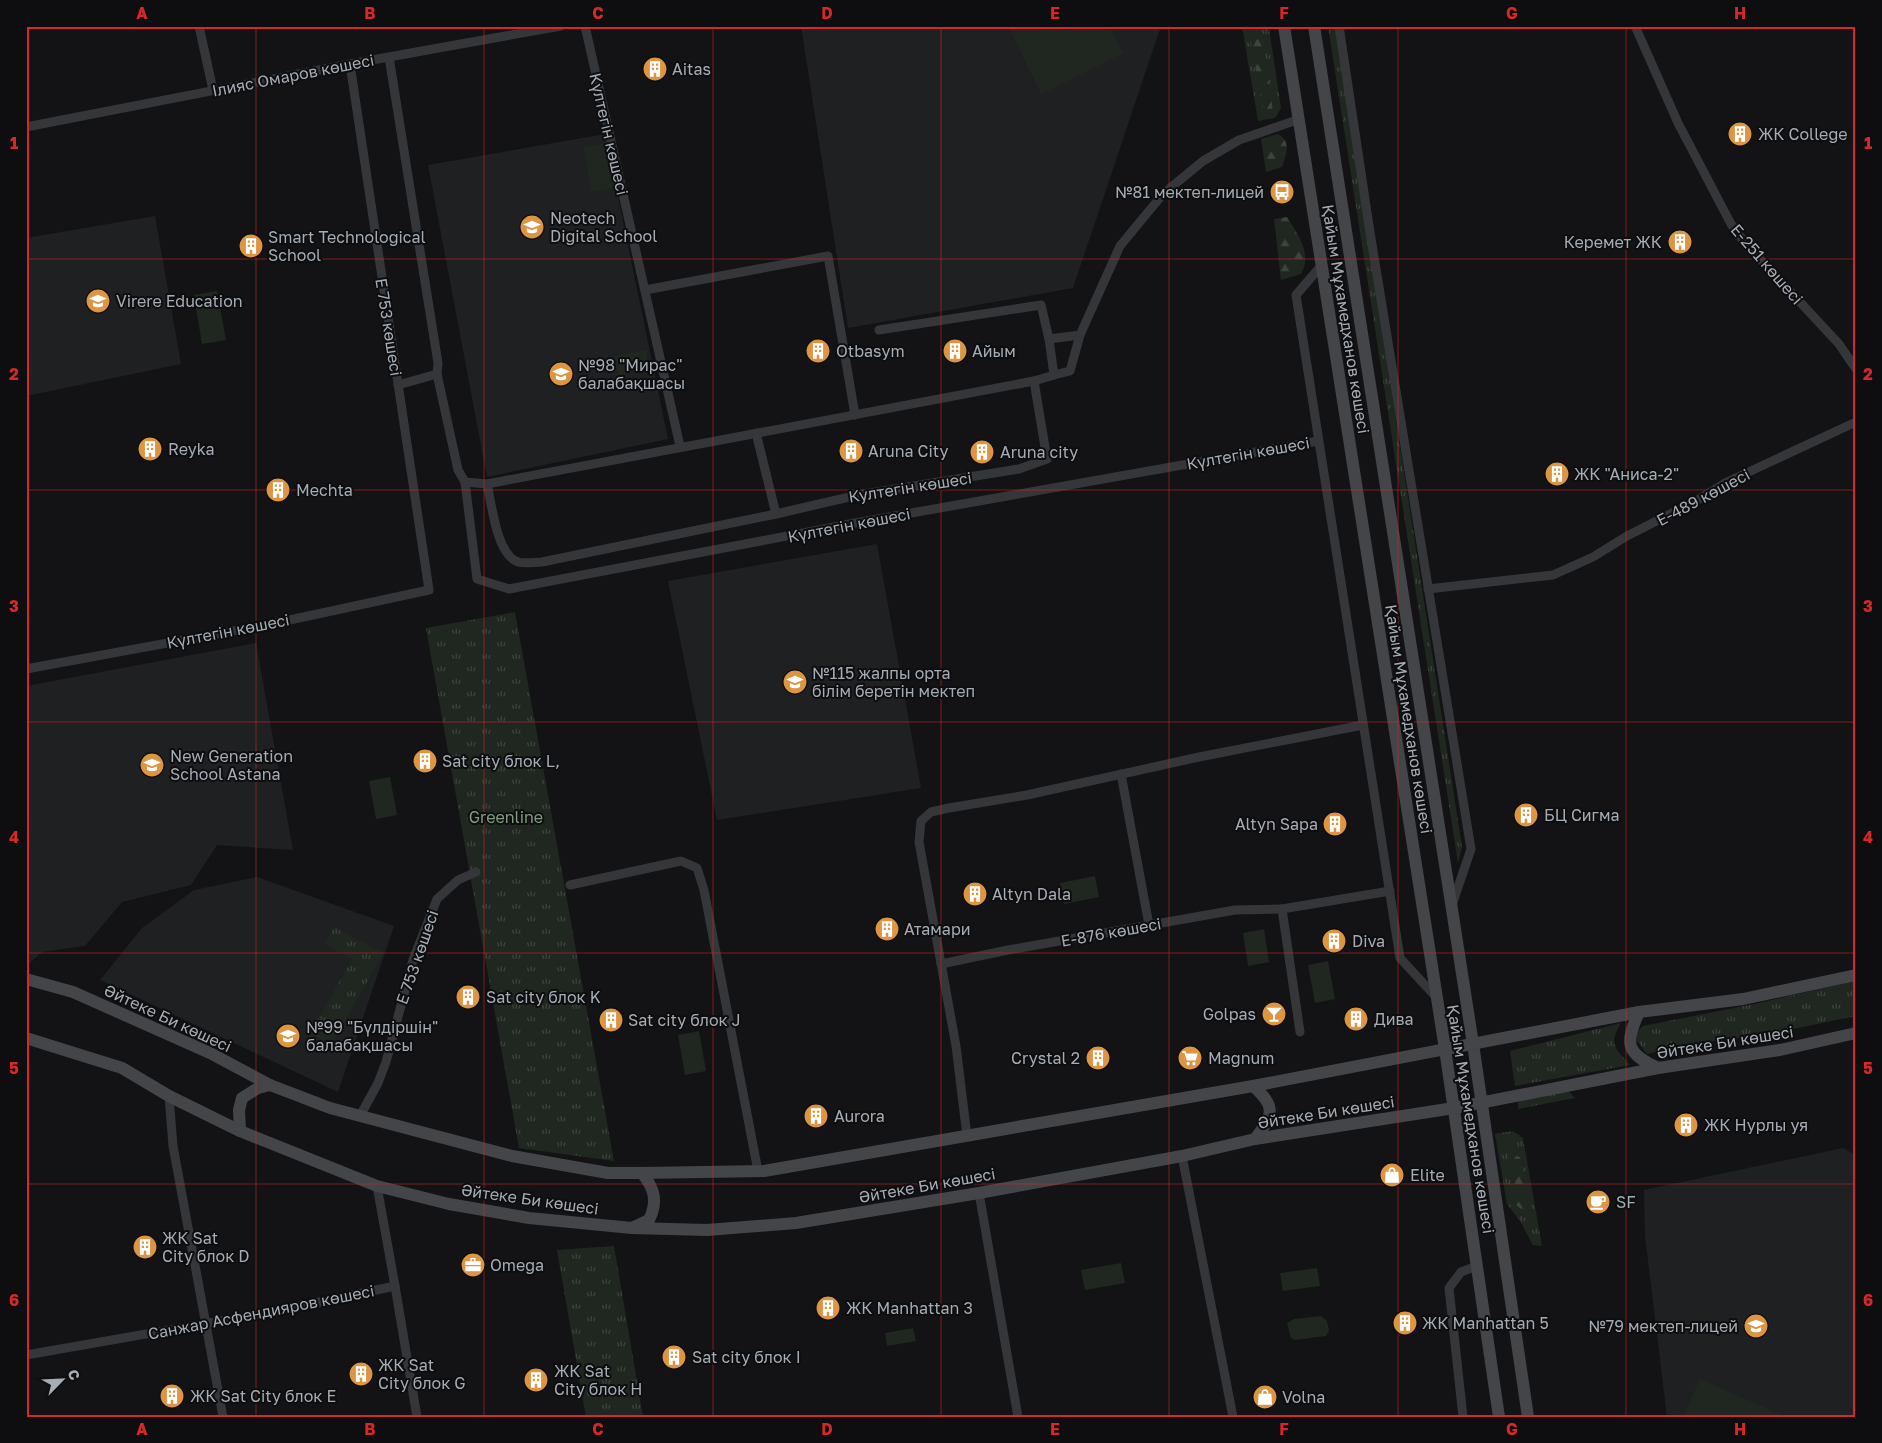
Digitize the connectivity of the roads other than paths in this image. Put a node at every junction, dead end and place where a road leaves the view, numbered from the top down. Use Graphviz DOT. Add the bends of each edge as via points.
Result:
graph roads {
  1 [pos="199,26"];
  2 [pos="561,26"];
  3 [pos="585,26"];
  4 [pos="1314,26"];
  5 [pos="1340,26"];
  6 [pos="1635,26"];
  7 [pos="1283,30"];
  8 [pos="389,57"];
  9 [pos="350,64"];
  10 [pos="213,90"];
  11 [pos="1297,120"];
  12 [pos="26,127"];
  13 [pos="1321,266"];
  14 [pos="646,290"];
  15 [pos="879,330"];
  16 [pos="1080,335"];
  17 [pos="1049,339"];
  18 [pos="1856,369"];
  19 [pos="438,374"];
  20 [pos="1054,375"];
  21 [pos="1034,381"];
  22 [pos="398,385"];
  23 [pos="855,415"];
  24 [pos="1856,422"];
  25 [pos="756,433"];
  26 [pos="1318,441"];
  27 [pos="680,446"];
  28 [pos="466,482"];
  29 [pos="487,484"];
  30 [pos="776,514"];
  31 [pos="1428,588"];
  32 [pos="429,590"];
  33 [pos="26,670"];
  34 [pos="1363,725"];
  35 [pos="1121,774"];
  36 [pos="476,872"];
  37 [pos="570,885"];
  38 [pos="1390,891"];
  39 [pos="1452,905"];
  40 [pos="1282,909"];
  41 [pos="1149,925"];
  42 [pos="941,964"];
  43 [pos="1856,975"];
  44 [pos="26,978"];
  45 [pos="1436,997"];
  46 [pos="1639,1012"];
  47 [pos="1300,1032"];
  48 [pos="1856,1033"];
  49 [pos="26,1038"];
  50 [pos="1474,1044"];
  51 [pos="1445,1049"];
  52 [pos="1658,1068"];
  53 [pos="270,1084"];
  54 [pos="1253,1086"];
  55 [pos="169,1096"];
  56 [pos="1482,1103"];
  57 [pos="1454,1108"];
  58 [pos="360,1116"];
  59 [pos="240,1131"];
  60 [pos="967,1136"];
  61 [pos="1255,1139"];
  62 [pos="1182,1156"];
  63 [pos="758,1171"];
  64 [pos="642,1173"];
  65 [pos="377,1186"];
  66 [pos="979,1193"];
  67 [pos="632,1228"];
  68 [pos="1477,1266"];
  69 [pos="395,1286"];
  70 [pos="205,1323"];
  71 [pos="26,1355"];
  72 [pos="224,1417"];
  73 [pos="417,1417"];
  74 [pos="1018,1417"];
  75 [pos="1233,1417"];
  76 [pos="1463,1417"];
  77 [pos="1499,1417"];
  78 [pos="1528,1417"];
  1 -- 10 [label="street"];
  2 -- 8 [label="street, Ілияс Омаров көшесі"];
  3 -- 14 [label="street, Күлтегін көшесі"];
  4 -- 39 [label="street, Қайым Мұхамедханов көшесі"];
  5 -- 31 [label="street"];
  6 -- 18 [label="street, Е-251 көшесі" via="1678,123 1731,224 1839,344"];
  7 -- 11 [label="street, Қайым Мұхамедханов көшесі"];
  8 -- 9 [label="street, Ілияс Омаров көшесі"];
  8 -- 19 [label="street"];
  9 -- 10 [label="street, Ілияс Омаров көшесі"];
  9 -- 22 [label="street, Е 753 көшесі"];
  10 -- 12 [label="street, Ілияс Омаров көшесі"];
  11 -- 13 [label="street, Қайым Мұхамедханов көшесі"];
  11 -- 16 [label="street" via="1239,140 1203,161 1164,194 1120,246"];
  13 -- 26 [label="street" via="1296,295"];
  13 -- 45 [label="street, Қайым Мұхамедханов көшесі"];
  14 -- 23 [label="street" via="828,256"];
  14 -- 27 [label="street, Күлтегін көшесі"];
  15 -- 17 [label="street" via="1041,305"];
  16 -- 17 [label="street"];
  16 -- 20 [label="street" via="1070,371"];
  17 -- 20 [label="street"];
  19 -- 22 [label="street"];
  19 -- 28 [label="street" via="458,470"];
  20 -- 21 [label="street"];
  21 -- 23 [label="street"];
  21 -- 30 [label="street, Култегін көшесі" via="1047,459 1019,469 858,494"];
  22 -- 32 [label="street, Е 753 көшесі"];
  23 -- 25 [label="street"];
  24 -- 31 [label="street, Е-489 көшесі" via="1725,482 1593,557 1553,575"];
  25 -- 27 [label="street"];
  25 -- 30 [label="street"];
  26 -- 28 [label="street, Күлтегін көшесі" via="855,523 509,589 478,579"];
  26 -- 34 [label="street"];
  27 -- 29 [label="street"];
  28 -- 29 [label="street"];
  29 -- 30 [label="street" via="500,540 518,562 542,562"];
  31 -- 39 [label="street" via="1471,849"];
  32 -- 33 [label="street, Күлтегін көшесі" via="271,624"];
  34 -- 35 [label="street"];
  34 -- 38 [label="street"];
  35 -- 41 [label="street"];
  35 -- 42 [label="street" via="931,812 921,821 919,842"];
  36 -- 58 [label="street, Е 753 көшесі" via="458,880 437,899 413,960 386,1062"];
  37 -- 63 [label="street" via="681,861 697,868 706,900"];
  38 -- 40 [label="street, Е-876 көшесі"];
  38 -- 45 [label="street" via="1400,958"];
  39 -- 50 [label="street, Қайым Мұхамедханов көшесі"];
  40 -- 41 [label="street, Е-876 көшесі" via="1235,910"];
  40 -- 47 [label="street"];
  41 -- 42 [label="street, Е-876 көшесі"];
  42 -- 60 [label="street" via="962,1080"];
  43 -- 46 [label="street, Әйтеке Би көшесі" via="1743,999"];
  44 -- 53 [label="street, Әйтеке Би көшесі" via="73,992"];
  45 -- 51 [label="street, Қайым Мұхамедханов көшесі"];
  46 -- 50 [label="street, Әйтеке Би көшесі"];
  46 -- 52 [label="street" via="1629,1033 1632,1048 1644,1062"];
  48 -- 52 [label="street, Әйтеке Би көшесі" via="1780,1050"];
  49 -- 55 [label="street, Әйтеке Би көшесі" via="122,1068"];
  50 -- 51 [label="street, Әйтеке Би көшесі"];
  50 -- 56 [label="street, Қайым Мұхамедханов көшесі"];
  51 -- 54 [label="street, Әйтеке Би көшесі"];
  51 -- 57 [label="street, Қайым Мұхамедханов көшесі"];
  52 -- 56 [label="street, Әйтеке Би көшесі"];
  53 -- 58 [label="street, Әйтеке Би көшесі" via="330,1108"];
  53 -- 59 [label="street" via="242,1098"];
  54 -- 60 [label="street, Әйтеке Би көшесі"];
  54 -- 61 [label="street" via="1266,1097 1270,1108 1267,1123"];
  55 -- 59 [label="street, Әйтеке Би көшесі"];
  55 -- 70 [label="street" via="173,1146"];
  56 -- 57 [label="street, Әйтеке Би көшесі"];
  56 -- 78 [label="street, Қайым Мұхамедханов көшесі"];
  57 -- 61 [label="street, Әйтеке Би көшесі"];
  57 -- 68 [label="street, Қайым Мұхамедханов көшесі"];
  58 -- 64 [label="street, Әйтеке Би көшесі" via="512,1156 608,1173"];
  59 -- 65 [label="street, Әйтеке Би көшесі"];
  60 -- 63 [label="street, Әйтеке Би көшесі"];
  61 -- 62 [label="street, Әйтеке Би көшесі"];
  62 -- 66 [label="street, Әйтеке Би көшесі"];
  62 -- 75 [label="street"];
  63 -- 64 [label="street, Әйтеке Би көшесі"];
  64 -- 67 [label="street" via="655,1201 648,1220"];
  65 -- 67 [label="street, Әйтеке Би көшесі" via="449,1204 529,1218"];
  65 -- 69 [label="street, Санжар Асфендияров көшесі"];
  66 -- 67 [label="street, Әйтеке Би көшесі" via="796,1223 707,1230"];
  66 -- 74 [label="street"];
  68 -- 76 [label="street" via="1461,1272 1449,1288"];
  68 -- 77 [label="street, Қайым Мұхамедханов көшесі"];
  69 -- 70 [label="street, Санжар Асфендияров көшесі"];
  69 -- 73 [label="street"];
  70 -- 71 [label="street, Санжар Асфендияров көшесі"];
  70 -- 72 [label="street"];
}
